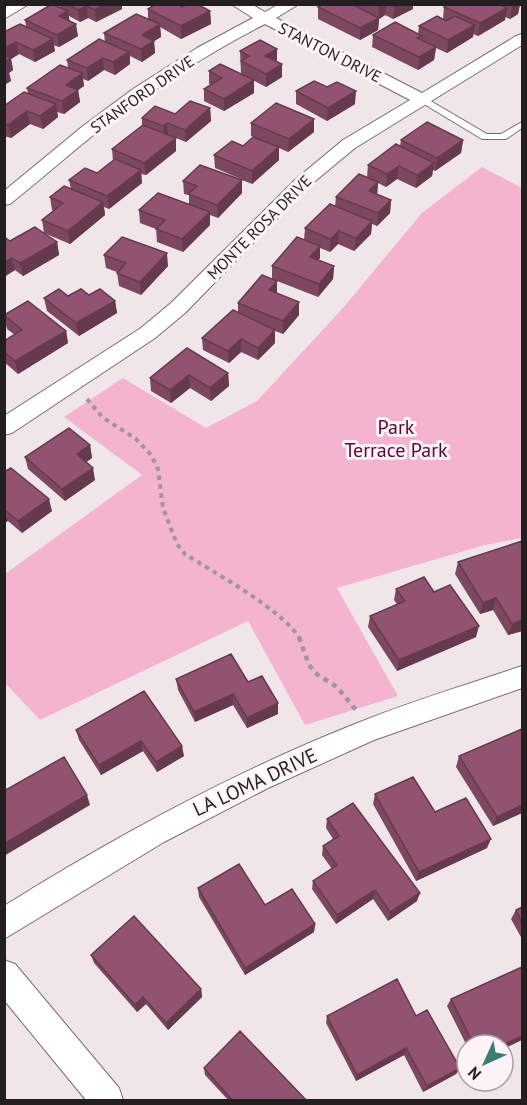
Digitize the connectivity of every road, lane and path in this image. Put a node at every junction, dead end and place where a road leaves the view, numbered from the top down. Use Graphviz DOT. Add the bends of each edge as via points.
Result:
graph roads {
  1 [pos="22,4"];
  2 [pos="238,4"];
  3 [pos="292,4"];
  4 [pos="4,15"];
  5 [pos="264,18"];
  6 [pos="522,39"];
  7 [pos="422,99"];
  8 [pos="522,125"];
  9 [pos="4,200"];
  10 [pos="68,386"];
  11 [pos="4,427"];
  12 [pos="522,677"];
  13 [pos="369,731"];
  14 [pos="4,924"];
  15 [pos="4,975"];
  16 [pos="107,1101"];
  1 -- 4 [label="street"];
  2 -- 5 [label="street, STANTON DRIVE"];
  3 -- 5 [label="street, STANFORD DRIVE"];
  5 -- 7 [label="street, STANTON DRIVE"];
  5 -- 9 [label="street, STANFORD DRIVE" via="191,58 117,108"];
  6 -- 7 [label="street, MONTE ROSA DRIVE"];
  7 -- 8 [label="lane" via="485,137 502,137"];
  7 -- 10 [label="street, MONTE ROSA DRIVE" via="349,144 302,183 178,308 148,333"];
  10 -- 11 [label="street, MONTE ROSA DRIVE"];
  10 -- 13 [label="path" via="151,454 158,469 163,508 185,554 286,623 299,636 315,674 346,695"];
  12 -- 13 [label="street, LA LOMA DRIVE"];
  13 -- 14 [label="street, LA LOMA DRIVE" via="186,814"];
  15 -- 16 [label="street"];
}
